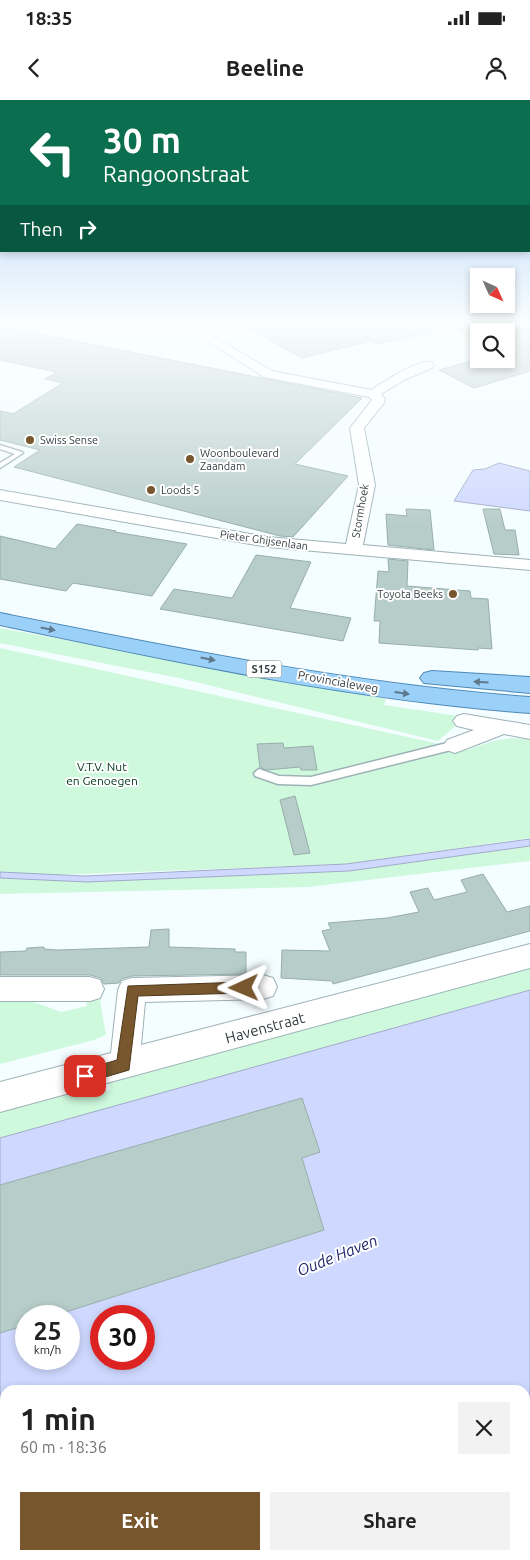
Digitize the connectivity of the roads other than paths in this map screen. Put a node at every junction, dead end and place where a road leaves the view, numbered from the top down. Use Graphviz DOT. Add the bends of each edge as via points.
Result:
graph roads {
  1 [pos="369,393"];
  2 [pos="373,394"];
  3 [pos="0,447"];
  4 [pos="0,466"];
  5 [pos="0,495"];
  6 [pos="353,551"];
  7 [pos="530,565"];
  8 [pos="0,603"];
  9 [pos="0,619"];
  10 [pos="530,685"];
  11 [pos="530,705"];
  12 [pos="464,721"];
  13 [pos="504,727"];
  14 [pos="530,732"];
  15 [pos="455,745"];
  16 [pos="259,772"];
  17 [pos="530,956"];
  18 [pos="263,987"];
  19 [pos="90,989"];
  20 [pos="0,990"];
  21 [pos="124,1065"];
  22 [pos="0,1097"];
  1 -- 2 [label="street"];
  2 -- 6 [label="street, Stormhoek" via="379,401 357,428 367,486"];
  3 -- 4 [label="lane" via="20,452"];
  5 -- 6 [label="street, Pieter Ghijsenlaan" via="268,542"];
  6 -- 7 [label="street, Pieter Ghijsenlaan"];
  10 -- 8 [label="main road, Provincialeweg / S152, one-way" via="445,680 317,662"];
  9 -- 11 [label="main road, Provincialeweg / S152, one-way" via="363,687"];
  12 -- 13 [label="street"];
  13 -- 14 [label="street"];
  13 -- 15 [label="street"];
  15 -- 16 [label="lane" via="311,781 278,780"];
  17 -- 21 [label="street, Havenstraat"];
  18 -- 21 [label="street" via="132,990"];
  19 -- 20 [label="street"];
  21 -- 22 [label="street, Havenstraat"];
}
